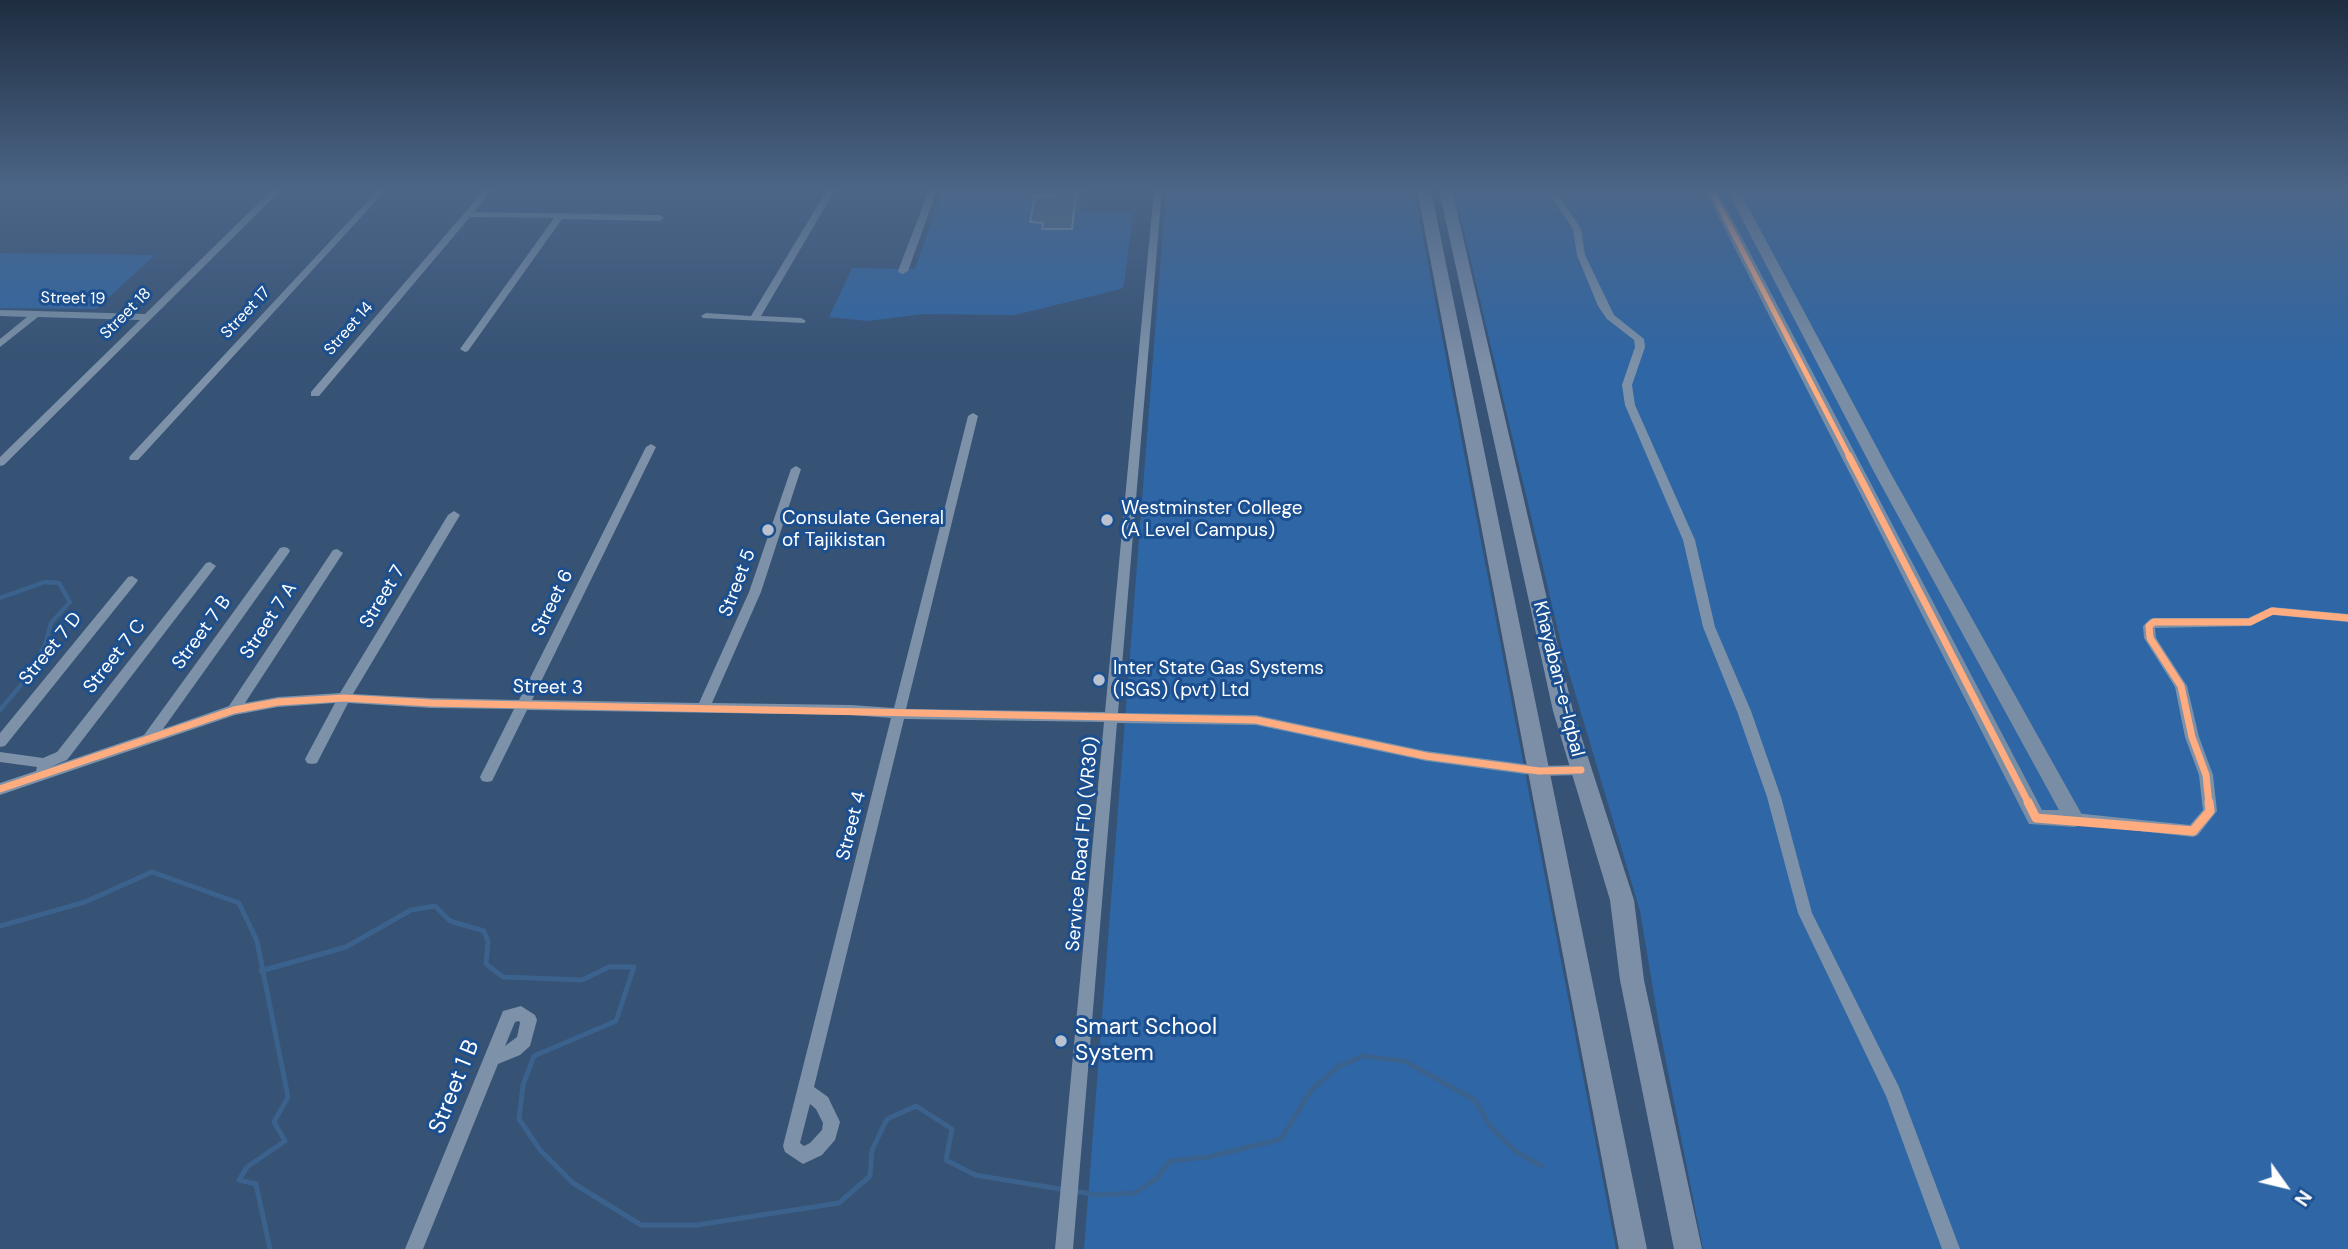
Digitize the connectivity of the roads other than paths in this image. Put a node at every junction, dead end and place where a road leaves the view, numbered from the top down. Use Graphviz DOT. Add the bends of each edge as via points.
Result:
graph roads {
  1 [pos="216,248"];
  2 [pos="328,248"];
  3 [pos="439,248"];
  4 [pos="536,248"];
  5 [pos="796,248"];
  6 [pos="911,248"];
  7 [pos="1153,248"];
  8 [pos="1436,248"];
  9 [pos="1458,248"];
  10 [pos="1580,248"];
  11 [pos="1741,248"];
  12 [pos="1764,248"];
  13 [pos="903,271"];
  14 [pos="0,313"];
  15 [pos="35,314"];
  16 [pos="706,316"];
  17 [pos="145,317"];
  18 [pos="754,318"];
  19 [pos="801,321"];
  20 [pos="0,344"];
  21 [pos="465,348"];
  22 [pos="314,394"];
  23 [pos="972,416"];
  24 [pos="652,447"];
  25 [pos="134,458"];
  26 [pos="0,463"];
  27 [pos="796,469"];
  28 [pos="454,515"];
  29 [pos="284,551"];
  30 [pos="337,553"];
  31 [pos="209,566"];
  32 [pos="132,580"];
  33 [pos="2348,618"];
  34 [pos="344,698"];
  35 [pos="525,704"];
  36 [pos="704,706"];
  37 [pos="234,710"];
  38 [pos="900,714"];
  39 [pos="1109,718"];
  40 [pos="150,737"];
  41 [pos="0,742"];
  42 [pos="0,757"];
  43 [pos="312,759"];
  44 [pos="43,768"];
  45 [pos="1581,770"];
  46 [pos="1539,771"];
  47 [pos="487,777"];
  48 [pos="0,789"];
  49 [pos="2074,820"];
  50 [pos="496,1058"];
  51 [pos="808,1092"];
  52 [pos="414,1249"];
  53 [pos="1064,1249"];
  54 [pos="1633,1249"];
  55 [pos="1688,1249"];
  56 [pos="1951,1249"];
  1 -- 17 [label="street, Street 18"];
  2 -- 25 [label="street, Street 17"];
  3 -- 22 [label="street, Street 14"];
  4 -- 21 [label="street"];
  5 -- 18 [label="street"];
  6 -- 13 [label="street"];
  7 -- 39 [label="street, Service Road F10 (VR30)"];
  8 -- 46 [label="main road, Khayaban-e-Iqbal"];
  9 -- 45 [label="main road, Khayaban-e-Iqbal" via="1563,711"];
  10 -- 56 [label="street" via="1610,317 1639,339 1627,385 1630,405 1689,540 1706,615 1774,797 1805,914 1893,1093"];
  11 -- 49 [label="street" via="2036,818"];
  12 -- 49 [label="street"];
  14 -- 15 [label="street, Street 19"];
  15 -- 17 [label="street, Street 19"];
  15 -- 20 [label="street"];
  16 -- 18 [label="street"];
  17 -- 26 [label="street, Street 18"];
  18 -- 19 [label="street"];
  23 -- 38 [label="street, Street 4"];
  24 -- 35 [label="street, Street 6"];
  27 -- 36 [label="street, Street 5" via="755,592"];
  28 -- 34 [label="street, Street 7"];
  29 -- 40 [label="street, Street 7 B"];
  30 -- 37 [label="street, Street 7 A"];
  31 -- 44 [label="street, Street 7 C" via="62,756"];
  32 -- 41 [label="street, Street 7 D"];
  33 -- 49 [label="street" via="2272,611 2250,622 2154,622 2149,626 2150,638 2181,686 2206,775 2210,811 2193,831"];
  34 -- 35 [label="street, Street 3"];
  34 -- 37 [label="street, Street 3"];
  34 -- 43 [label="street, Street 7"];
  35 -- 36 [label="street, Street 3"];
  35 -- 47 [label="street, Street 6"];
  36 -- 38 [label="street, Street 3"];
  37 -- 40 [label="street, Street 3"];
  38 -- 39 [label="street, Street 3"];
  38 -- 51 [label="street, Street 4" via="791,1146 803,1155 816,1149 829,1134 832,1122 822,1102"];
  39 -- 46 [label="street, Street 3" via="1256,720 1426,756"];
  39 -- 53 [label="street, Service Road F10 (VR30)"];
  40 -- 44 [label="street, Street 3"];
  42 -- 44 [label="street"];
  44 -- 48 [label="street, Street 3"];
  45 -- 46 [label="street, Street 3"];
  45 -- 55 [label="main road, Khayaban-e-Iqbal" via="1622,900 1632,980"];
  46 -- 54 [label="main road, Khayaban-e-Iqbal"];
  50 -- 52 [label="street, Street 1 B" via="524,1041 529,1020 521,1013 509,1016"];
}
